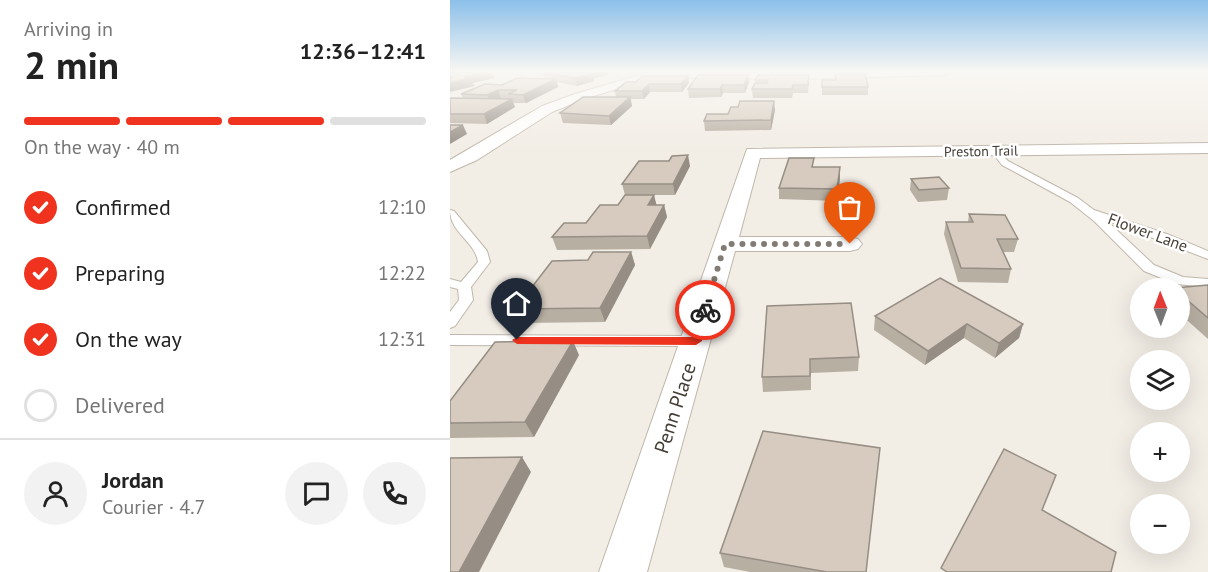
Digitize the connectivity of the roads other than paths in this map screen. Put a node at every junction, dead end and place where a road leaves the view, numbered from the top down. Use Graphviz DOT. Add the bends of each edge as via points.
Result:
graph roads {
  1 [pos="577,99"];
  2 [pos="1208,148"];
  3 [pos="995,151"];
  4 [pos="753,153"];
  5 [pos="450,167"];
  6 [pos="1087,210"];
  7 [pos="450,213"];
  8 [pos="725,244"];
  9 [pos="850,244"];
  10 [pos="1208,255"];
  11 [pos="1208,283"];
  12 [pos="457,285"];
  13 [pos="450,323"];
  14 [pos="450,340"];
  15 [pos="696,341"];
  16 [pos="623,572"];
  1 -- 5 [label="street" via="532,116"];
  2 -- 3 [label="street, Preston Trail"];
  3 -- 4 [label="street, Preston Trail"];
  3 -- 6 [label="lane, Flower Lane" via="1005,163 1049,184"];
  4 -- 8 [label="street, Penn Place"];
  6 -- 10 [label="lane, Flower Lane"];
  6 -- 11 [label="lane, Flower Lane" via="1149,268 1181,281"];
  7 -- 12 [label="lane" via="483,254 484,262"];
  8 -- 9 [label="street"];
  8 -- 15 [label="street, Penn Place"];
  12 -- 13 [label="lane" via="466,300"];
  14 -- 15 [label="lane"];
  15 -- 16 [label="street, Penn Place"];
}
